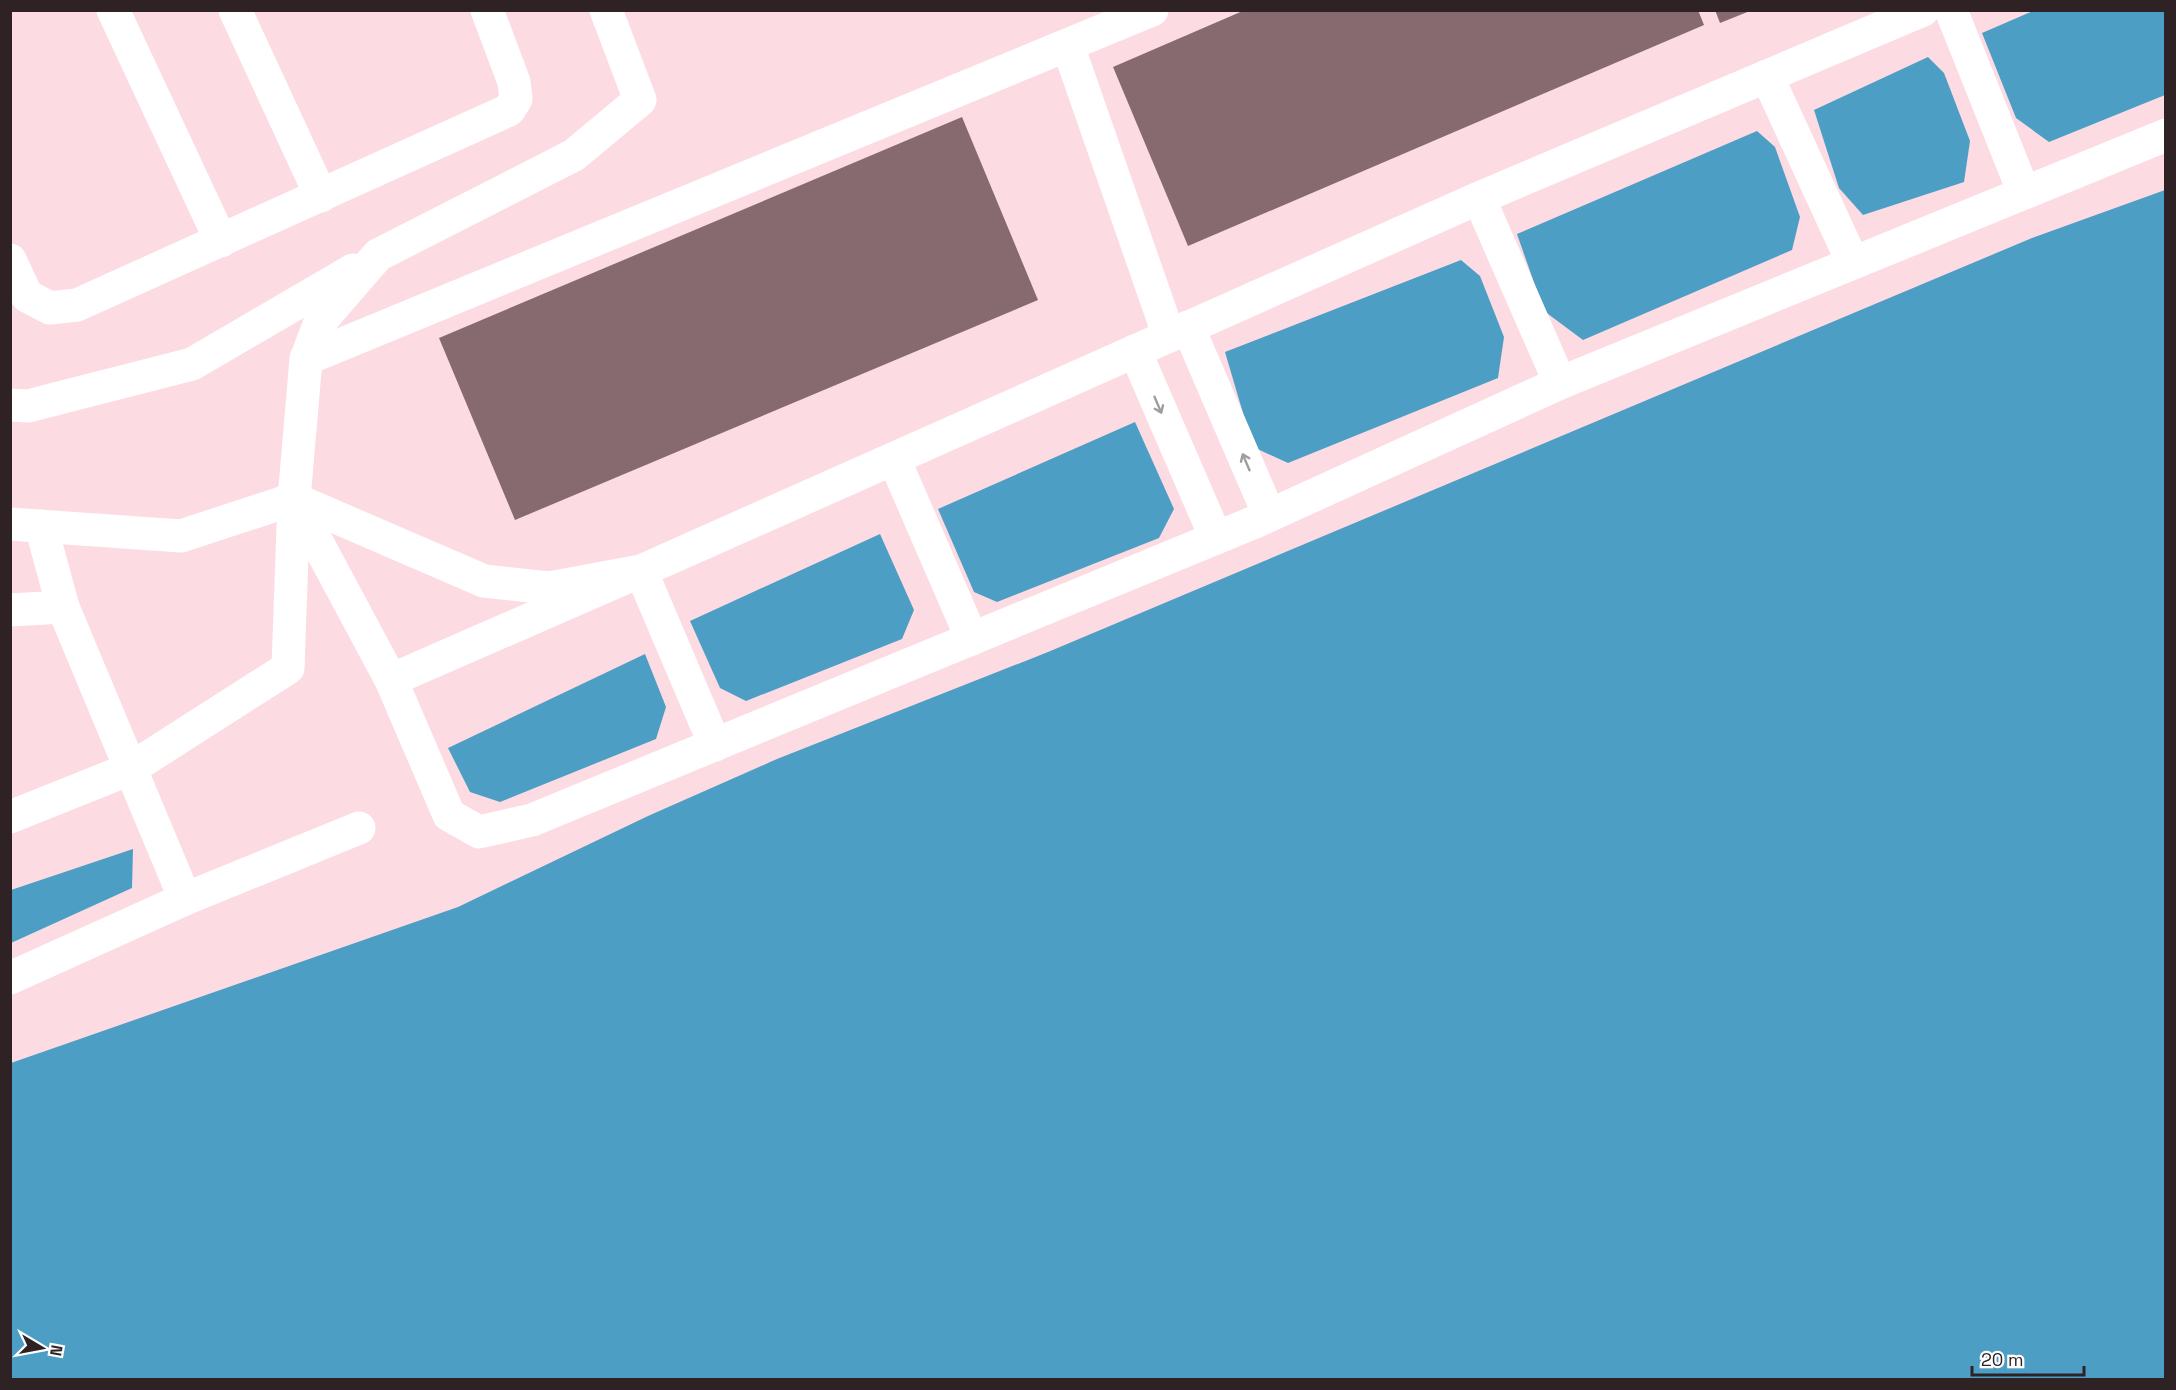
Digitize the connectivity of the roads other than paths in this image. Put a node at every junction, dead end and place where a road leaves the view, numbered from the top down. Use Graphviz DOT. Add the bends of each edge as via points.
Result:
graph roads {
  1 [pos="113,10"];
  2 [pos="235,10"];
  3 [pos="487,10"];
  4 [pos="606,10"];
  5 [pos="1152,10"];
  6 [pos="1923,10"];
  7 [pos="1951,10"];
  8 [pos="1068,46"];
  9 [pos="1767,76"];
  10 [pos="2166,135"];
  11 [pos="2024,193"];
  12 [pos="321,196"];
  13 [pos="1479,198"];
  14 [pos="221,241"];
  15 [pos="378,255"];
  16 [pos="10,260"];
  17 [pos="1853,263"];
  18 [pos="1179,332"];
  19 [pos="1135,351"];
  20 [pos="306,359"];
  21 [pos="1560,383"];
  22 [pos="10,405"];
  23 [pos="894,459"];
  24 [pos="294,499"];
  25 [pos="1269,515"];
  26 [pos="26,525"];
  27 [pos="1216,538"];
  28 [pos="641,572"];
  29 [pos="63,608"];
  30 [pos="10,610"];
  31 [pos="972,639"];
  32 [pos="391,680"];
  33 [pos="715,745"];
  34 [pos="130,769"];
  35 [pos="10,818"];
  36 [pos="359,828"];
  37 [pos="185,899"];
  38 [pos="10,978"];
  1 -- 14 [label="lane"];
  2 -- 12 [label="lane"];
  3 -- 12 [label="lane" via="514,82 516,99 509,110"];
  4 -- 15 [label="lane" via="640,100 574,155"];
  5 -- 8 [label="lane"];
  6 -- 9 [label="lane"];
  7 -- 11 [label="lane"];
  8 -- 18 [label="lane"];
  8 -- 20 [label="lane"];
  9 -- 13 [label="lane"];
  9 -- 17 [label="lane"];
  10 -- 11 [label="lane"];
  11 -- 17 [label="lane"];
  12 -- 14 [label="lane"];
  13 -- 18 [label="lane"];
  13 -- 21 [label="lane"];
  14 -- 16 [label="lane" via="77,305 50,308 27,296"];
  15 -- 20 [label="lane" via="320,322"];
  15 -- 22 [label="lane" via="192,364 28,406"];
  17 -- 21 [label="lane"];
  18 -- 19 [label="lane"];
  25 -- 18 [label="lane, one-way"];
  19 -- 23 [label="lane"];
  19 -- 27 [label="lane, one-way"];
  20 -- 24 [label="lane"];
  21 -- 25 [label="lane"];
  23 -- 28 [label="lane"];
  23 -- 31 [label="lane"];
  24 -- 26 [label="lane" via="181,536"];
  24 -- 28 [label="lane" via="484,580 549,588"];
  24 -- 32 [label="lane"];
  24 -- 34 [label="lane" via="288,668"];
  25 -- 27 [label="lane"];
  26 -- 29 [label="lane"];
  27 -- 31 [label="lane"];
  28 -- 32 [label="lane"];
  28 -- 33 [label="lane"];
  29 -- 30 [label="lane"];
  29 -- 34 [label="lane"];
  31 -- 33 [label="lane"];
  32 -- 33 [label="lane" via="449,815 478,832 532,820"];
  34 -- 35 [label="lane"];
  34 -- 37 [label="lane"];
  36 -- 37 [label="lane"];
  37 -- 38 [label="lane"];
}
